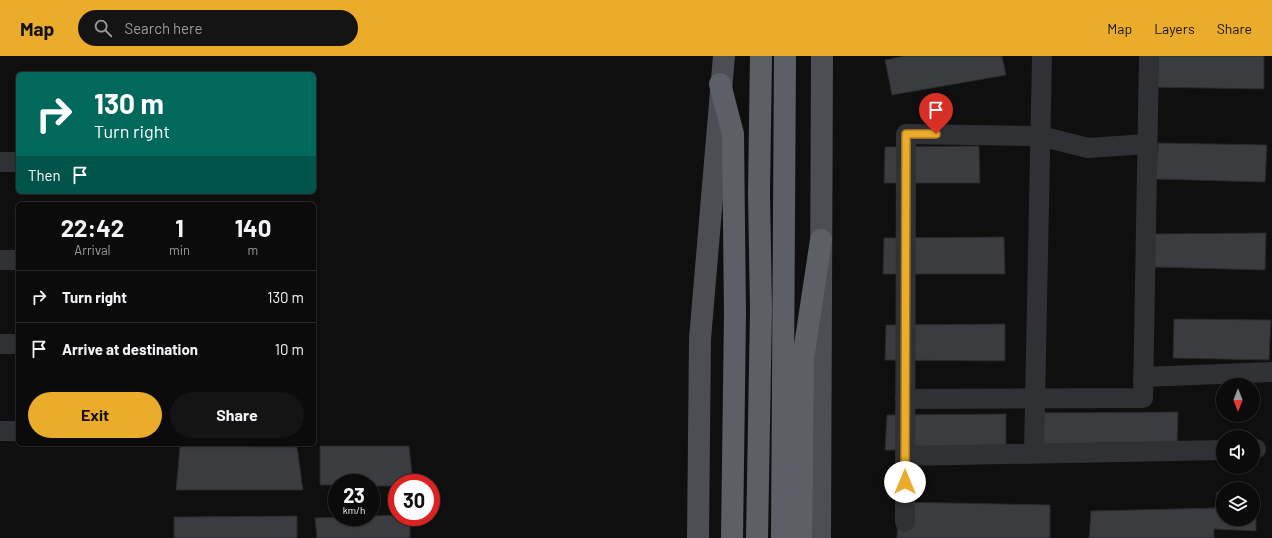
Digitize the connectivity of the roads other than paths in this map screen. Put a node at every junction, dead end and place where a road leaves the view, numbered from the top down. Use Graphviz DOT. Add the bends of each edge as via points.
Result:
graph roads {
  1 [pos="724,56"];
  2 [pos="761,56"];
  3 [pos="785,56"];
  4 [pos="822,56"];
  5 [pos="1042,56"];
  6 [pos="1149,56"];
  7 [pos="720,84"];
  8 [pos="1040,136"];
  9 [pos="1148,144"];
  10 [pos="0,162"];
  11 [pos="16,162"];
  12 [pos="821,240"];
  13 [pos="0,260"];
  14 [pos="16,260"];
  15 [pos="0,344"];
  16 [pos="16,344"];
  17 [pos="1272,372"];
  18 [pos="1143,377"];
  19 [pos="1035,398"];
  20 [pos="905,399"];
  21 [pos="0,430"];
  22 [pos="16,431"];
  23 [pos="1216,450"];
  24 [pos="1034,453"];
  25 [pos="905,456"];
  26 [pos="905,522"];
  27 [pos="698,538"];
  28 [pos="732,538"];
  29 [pos="757,538"];
  30 [pos="782,538"];
  31 [pos="801,538"];
  32 [pos="820,538"];
  1 -- 7 [label="main road"];
  2 -- 29 [label="highway" via="761,310"];
  3 -- 30 [label="highway"];
  4 -- 12 [label="main road"];
  5 -- 8 [label="street"];
  6 -- 9 [label="street"];
  7 -- 27 [label="main road" via="700,339"];
  7 -- 28 [label="highway" via="733,134 735,314"];
  8 -- 9 [label="street" via="1088,148"];
  8 -- 19 [label="street"];
  8 -- 20 [label="street" via="906,134"];
  9 -- 18 [label="street"];
  10 -- 11 [label="street"];
  12 -- 31 [label="highway" via="803,359"];
  12 -- 32 [label="main road"];
  13 -- 14 [label="street"];
  15 -- 16 [label="street"];
  17 -- 18 [label="street"];
  18 -- 19 [label="street" via="1143,398"];
  19 -- 20 [label="street"];
  19 -- 24 [label="street"];
  20 -- 25 [label="street"];
  21 -- 22 [label="street"];
  23 -- 24 [label="street"];
  24 -- 25 [label="street"];
  25 -- 26 [label="street"];
}
